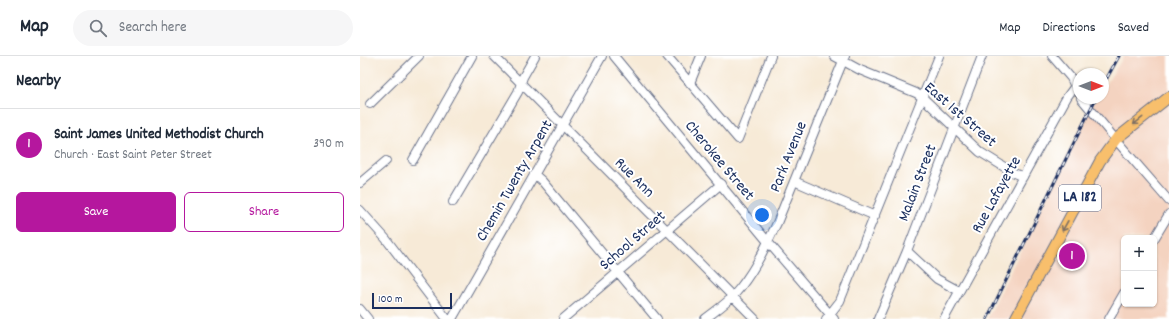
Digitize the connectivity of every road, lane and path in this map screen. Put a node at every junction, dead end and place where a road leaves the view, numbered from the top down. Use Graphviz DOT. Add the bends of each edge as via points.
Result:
graph roads {
  1 [pos="419,56"];
  2 [pos="472,56"];
  3 [pos="494,56"];
  4 [pos="535,56"];
  5 [pos="602,56"];
  6 [pos="614,56"];
  7 [pos="667,56"];
  8 [pos="701,56"];
  9 [pos="771,56"];
  10 [pos="834,56"];
  11 [pos="939,56"];
  12 [pos="982,56"];
  13 [pos="1052,56"];
  14 [pos="844,59"];
  15 [pos="520,83"];
  16 [pos="690,83"];
  17 [pos="1073,83"];
  18 [pos="1073,89"];
  19 [pos="922,97"];
  20 [pos="1169,97"];
  21 [pos="370,104"];
  22 [pos="1086,104"];
  23 [pos="562,125"];
  24 [pos="954,128"];
  25 [pos="1116,139"];
  26 [pos="413,160"];
  27 [pos="386,161"];
  28 [pos="534,174"];
  29 [pos="1023,177"];
  30 [pos="794,181"];
  31 [pos="360,183"];
  32 [pos="721,184"];
  33 [pos="1169,201"];
  34 [pos="453,202"];
  35 [pos="360,210"];
  36 [pos="1169,214"];
  37 [pos="875,216"];
  38 [pos="667,230"];
  39 [pos="1156,235"];
  40 [pos="768,242"];
  41 [pos="907,251"];
  42 [pos="618,272"];
  43 [pos="960,291"];
  44 [pos="733,296"];
  45 [pos="1121,298"];
  46 [pos="360,309"];
  47 [pos="830,317"];
  48 [pos="368,319"];
  49 [pos="447,319"];
  50 [pos="452,319"];
  51 [pos="563,319"];
  52 [pos="657,319"];
  53 [pos="706,319"];
  54 [pos="755,319"];
  55 [pos="878,319"];
  56 [pos="944,319"];
  57 [pos="1014,319"];
  58 [pos="1109,319"];
  1 -- 21 [label="street"];
  2 -- 26 [label="street"];
  3 -- 15 [label="street, Rue Ann"];
  4 -- 15 [label="street"];
  5 -- 23 [label="street, Chemin Twenty Arpent"];
  6 -- 32 [label="street, Cherokee Street"];
  7 -- 16 [label="street"];
  8 -- 16 [label="street"];
  9 -- 16 [label="street" via="738,139"];
  10 -- 14 [label="street, East 1st Street"];
  11 -- 19 [label="street"];
  12 -- 24 [label="street, Malain Street"];
  13 -- 17 [label="street"];
  14 -- 19 [label="street, East 1st Street" via="860,70"];
  14 -- 30 [label="street, Park Avenue"];
  15 -- 23 [label="street, Rue Ann"];
  15 -- 34 [label="street" via="518,92"];
  18 -- 29 [label="street, Rue Lafayette"];
  19 -- 24 [label="street, East 1st Street"];
  19 -- 37 [label="street"];
  20 -- 25 [label="main road, LA 182, one-way"];
  22 -- 25 [label="street"];
  23 -- 28 [label="street, Chemin Twenty Arpent"];
  23 -- 38 [label="street, Rue Ann"];
  24 -- 29 [label="street, East 1st Street" via="980,152"];
  24 -- 41 [label="street, Malain Street"];
  25 -- 33 [label="street"];
  25 -- 57 [label="main road, LA 182, one-way" via="1100,161"];
  27 -- 31 [label="street"];
  28 -- 42 [label="street"];
  28 -- 50 [label="street, Chemin Twenty Arpent"];
  29 -- 43 [label="street, Rue Lafayette"];
  30 -- 37 [label="street"];
  30 -- 40 [label="street, Park Avenue"];
  32 -- 38 [label="street, School Street"];
  32 -- 40 [label="street, Cherokee Street"];
  35 -- 49 [label="street" via="386,239"];
  36 -- 39 [label="street"];
  37 -- 47 [label="street" via="840,301"];
  38 -- 42 [label="street, School Street"];
  38 -- 44 [label="street, Rue Ann"];
  40 -- 44 [label="street, Park Avenue"];
  40 -- 47 [label="street, Cherokee Street"];
  41 -- 43 [label="street" via="937,279"];
  41 -- 55 [label="street, Malain Street"];
  42 -- 51 [label="street, School Street"];
  42 -- 52 [label="street"];
  43 -- 56 [label="street, Rue Lafayette"];
  44 -- 53 [label="street, Park Avenue"];
  44 -- 54 [label="street, Rue Ann"];
  45 -- 58 [label="street"];
  46 -- 48 [label="street"];
}
